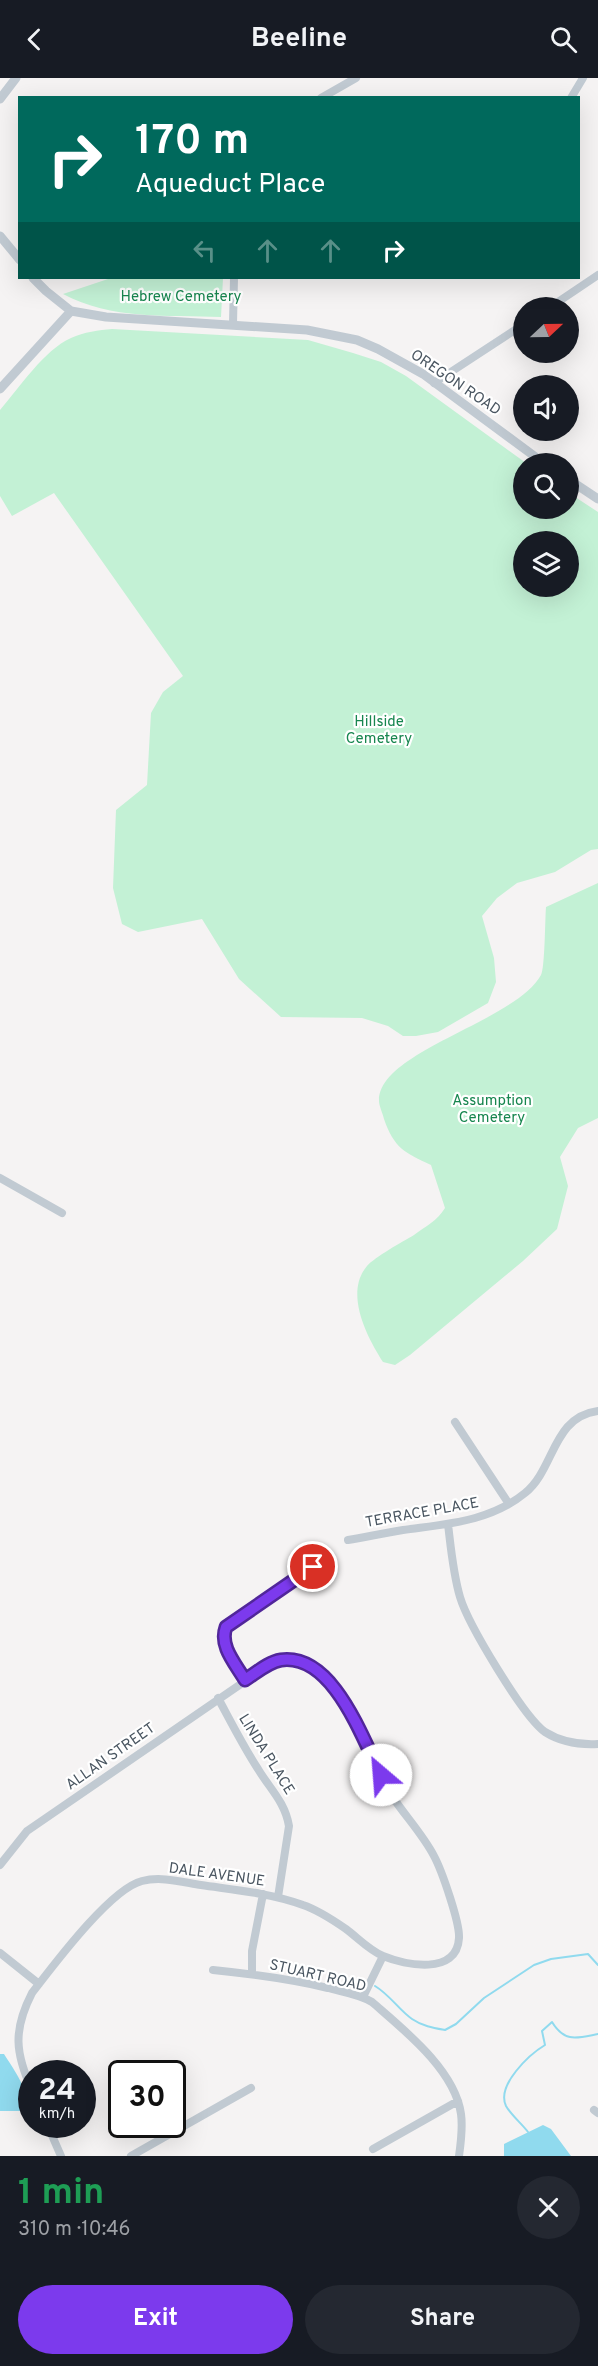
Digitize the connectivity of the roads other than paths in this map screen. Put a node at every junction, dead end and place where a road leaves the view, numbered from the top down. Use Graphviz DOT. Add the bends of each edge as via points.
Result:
graph roads {
  1 [pos="16,78"];
  2 [pos="356,78"];
  3 [pos="583,78"];
  4 [pos="324,96"];
  5 [pos="572,96"];
  6 [pos="0,99"];
  7 [pos="0,236"];
  8 [pos="18,258"];
  9 [pos="598,275"];
  10 [pos="34,279"];
  11 [pos="234,279"];
  12 [pos="565,297"];
  13 [pos="71,311"];
  14 [pos="233,324"];
  15 [pos="513,331"];
  16 [pos="434,384"];
  17 [pos="0,389"];
  18 [pos="530,453"];
  19 [pos="579,486"];
  20 [pos="598,499"];
  21 [pos="0,1178"];
  22 [pos="62,1213"];
  23 [pos="598,1411"];
  24 [pos="455,1422"];
  25 [pos="509,1504"];
  26 [pos="448,1524"];
  27 [pos="348,1540"];
  28 [pos="313,1567"];
  29 [pos="245,1680"];
  30 [pos="218,1698"];
  31 [pos="598,1744"];
  32 [pos="0,1865"];
  33 [pos="263,1894"];
  34 [pos="278,1897"];
  35 [pos="0,1953"];
  36 [pos="383,1956"];
  37 [pos="423,1966"];
  38 [pos="213,1970"];
  39 [pos="252,1974"];
  40 [pos="39,1984"];
  41 [pos="363,1997"];
  42 [pos="20,2060"];
  43 [pos="251,2088"];
  44 [pos="458,2101"];
  45 [pos="54,2138"];
  46 [pos="373,2149"];
  47 [pos="62,2156"];
  48 [pos="131,2156"];
  49 [pos="459,2156"];
  1 -- 6 [label="street"];
  2 -- 4 [label="street"];
  3 -- 5 [label="street"];
  7 -- 8 [label="street"];
  9 -- 12 [label="street"];
  10 -- 13 [label="street, OREGON ROAD"];
  11 -- 14 [label="street"];
  13 -- 14 [label="street, OREGON ROAD" via="106,317"];
  13 -- 17 [label="street"];
  14 -- 16 [label="street, OREGON ROAD" via="307,330 357,340 423,374"];
  15 -- 16 [label="street"];
  16 -- 18 [label="street, OREGON ROAD"];
  19 -- 20 [label="street"];
  21 -- 22 [label="street"];
  23 -- 25 [label="street, TERRACE PLACE" via="579,1417 565,1428 538,1478"];
  24 -- 25 [label="street"];
  25 -- 26 [label="street, TERRACE PLACE" via="480,1517"];
  26 -- 27 [label="street, TERRACE PLACE"];
  26 -- 31 [label="street" via="452,1566 461,1599 511,1690 544,1731 576,1743"];
  28 -- 29 [label="street" via="226,1627 223,1643"];
  29 -- 30 [label="street, ALLAN STREET"];
  29 -- 37 [label="street, ALLAN STREET" via="273,1662 295,1660 316,1669 343,1700 391,1794 425,1839 443,1872 459,1937 453,1952 441,1963"];
  30 -- 32 [label="street, ALLAN STREET" via="27,1830"];
  30 -- 34 [label="street, LINDA PLACE" via="288,1816"];
  33 -- 34 [label="street, DALE AVENUE"];
  33 -- 39 [label="street" via="252,1951"];
  33 -- 40 [label="street, DALE AVENUE" via="162,1879 140,1881 96,1916"];
  34 -- 36 [label="street, DALE AVENUE" via="306,1905"];
  35 -- 40 [label="street"];
  36 -- 37 [label="street, DALE AVENUE"];
  36 -- 41 [label="street"];
  38 -- 39 [label="street, STUART ROAD"];
  39 -- 41 [label="street, STUART ROAD"];
  40 -- 42 [label="street, DALE AVENUE" via="25,2006 17,2038"];
  41 -- 44 [label="street, STUART ROAD" via="391,2018 439,2065"];
  43 -- 48 [label="street"];
  44 -- 46 [label="street"];
  44 -- 49 [label="street, STUART ROAD"];
  45 -- 47 [label="street"];
}
